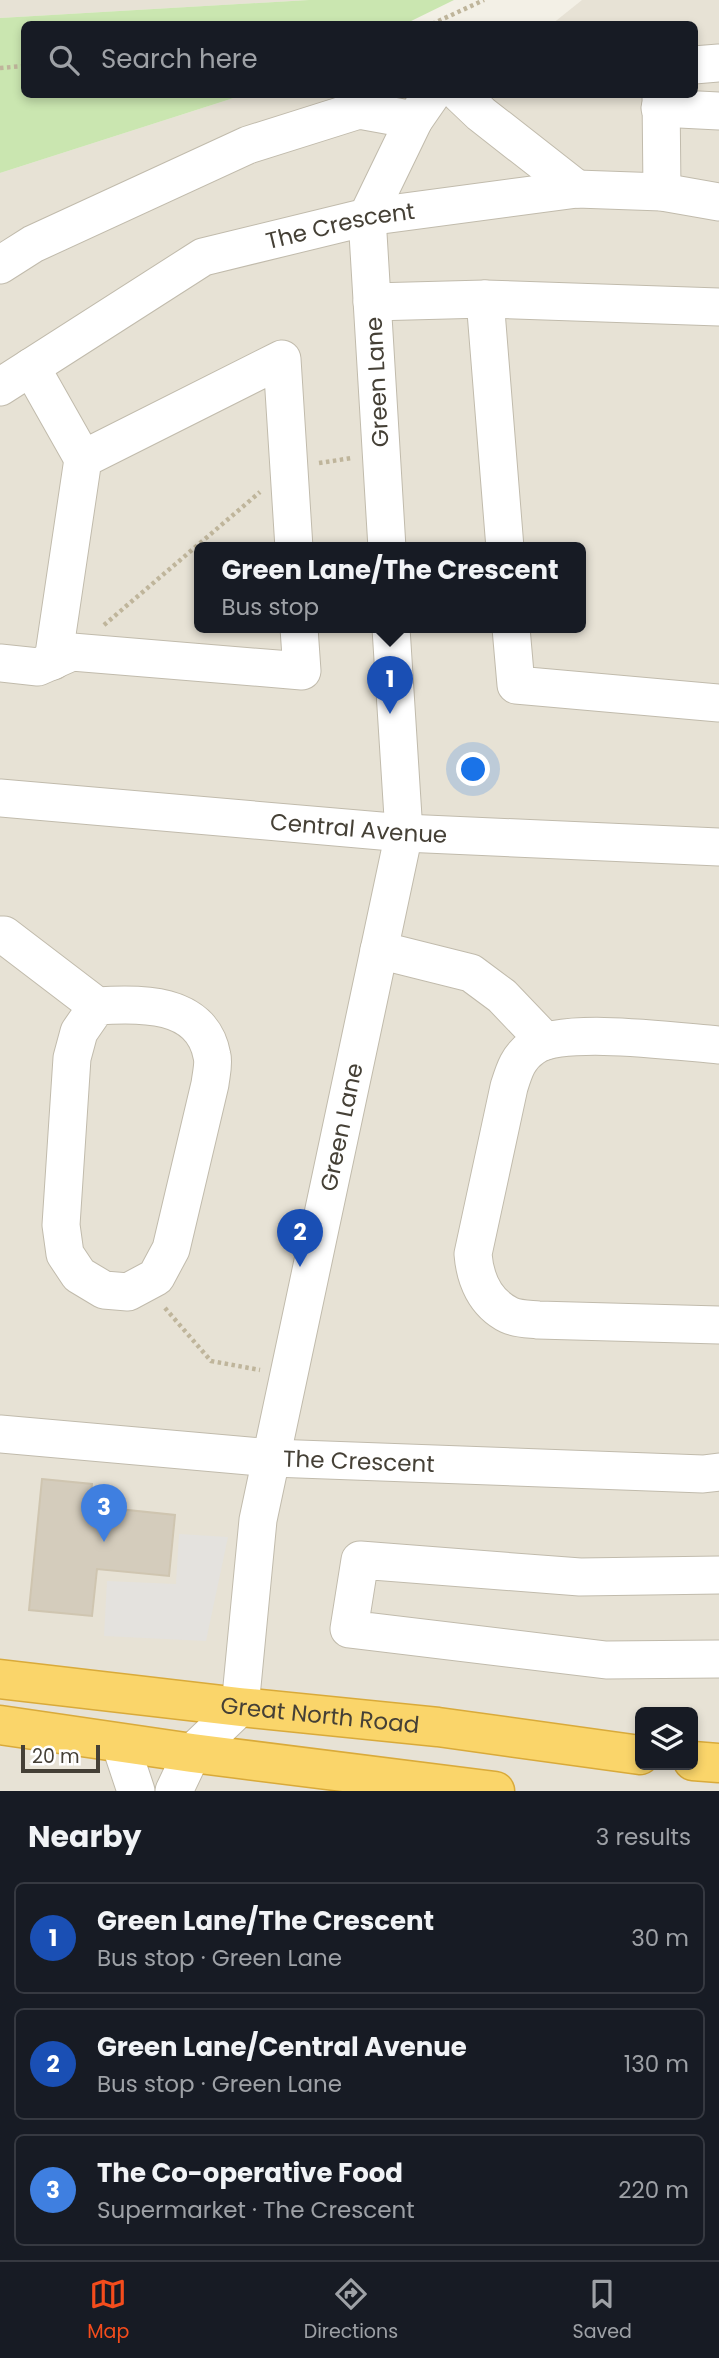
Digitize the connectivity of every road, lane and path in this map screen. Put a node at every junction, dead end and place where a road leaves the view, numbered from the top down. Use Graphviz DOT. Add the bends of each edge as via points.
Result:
graph roads {
  1 [pos="484,0"];
  2 [pos="438,21"];
  3 [pos="719,63"];
  4 [pos="698,65"];
  5 [pos="21,66"];
  6 [pos="0,68"];
  7 [pos="464,98"];
  8 [pos="661,102"];
  9 [pos="423,107"];
  10 [pos="719,111"];
  11 [pos="577,189"];
  12 [pos="662,192"];
  13 [pos="719,202"];
  14 [pos="367,217"];
  15 [pos="0,265"];
  16 [pos="485,299"];
  17 [pos="372,302"];
  18 [pos="719,307"];
  19 [pos="31,367"];
  20 [pos="0,387"];
  21 [pos="381,453"];
  22 [pos="83,459"];
  23 [pos="289,467"];
  24 [pos="200,542"];
  25 [pos="294,542"];
  26 [pos="387,542"];
  27 [pos="505,542"];
  28 [pos="194,547"];
  29 [pos="299,633"];
  30 [pos="391,633"];
  31 [pos="511,633"];
  32 [pos="63,657"];
  33 [pos="0,663"];
  34 [pos="719,703"];
  35 [pos="0,799"];
  36 [pos="404,833"];
  37 [pos="719,847"];
  38 [pos="0,935"];
  39 [pos="379,950"];
  40 [pos="97,1006"];
  41 [pos="545,1041"];
  42 [pos="719,1045"];
  43 [pos="143,1284"];
  44 [pos="719,1325"];
  45 [pos="289,1376"];
  46 [pos="0,1434"];
  47 [pos="272,1458"];
  48 [pos="719,1472"];
  49 [pos="719,1575"];
  50 [pos="719,1659"];
  51 [pos="0,1679"];
  52 [pos="240,1707"];
  53 [pos="0,1725"];
  54 [pos="120,1743"];
  55 [pos="192,1753"];
  56 [pos="635,1754"];
  57 [pos="698,1761"];
  58 [pos="719,1763"];
  59 [pos="136,1791"];
  60 [pos="174,1791"];
  61 [pos="495,1791"];
  1 -- 2 [label="path"];
  3 -- 4 [label="street"];
  5 -- 6 [label="path"];
  7 -- 11 [label="street"];
  8 -- 10 [label="street"];
  8 -- 12 [label="street"];
  9 -- 14 [label="street"];
  9 -- 15 [label="street" via="359,110 248,145 33,244"];
  11 -- 12 [label="street, The Crescent"];
  11 -- 14 [label="street, The Crescent"];
  12 -- 13 [label="street, The Crescent"];
  14 -- 17 [label="street, Green Lane"];
  14 -- 19 [label="street, The Crescent" via="203,257"];
  16 -- 17 [label="street"];
  16 -- 18 [label="street"];
  16 -- 27 [label="street"];
  17 -- 21 [label="street, Green Lane"];
  19 -- 20 [label="street, The Crescent"];
  19 -- 22 [label="street"];
  21 -- 23 [label="path"];
  21 -- 26 [label="street, Green Lane"];
  22 -- 23 [label="street" via="282,359"];
  22 -- 32 [label="street"];
  23 -- 24 [label="path"];
  23 -- 25 [label="street"];
  28 -- 32 [label="path"];
  29 -- 32 [label="street" via="302,670"];
  30 -- 36 [label="street, Green Lane"];
  31 -- 34 [label="street" via="516,685"];
  32 -- 33 [label="street" via="38,667"];
  35 -- 36 [label="street, Central Avenue"];
  36 -- 37 [label="street, Central Avenue"];
  36 -- 39 [label="street, Green Lane"];
  38 -- 40 [label="street"];
  39 -- 41 [label="street" via="471,973 502,996"];
  39 -- 45 [label="street, Green Lane"];
  40 -- 43 [label="street" via="79,1032 72,1058 61,1225 65,1254 79,1275 104,1290 128,1292"];
  40 -- 43 [label="street" via="138,1003 174,1010 201,1030 212,1056 210,1083 171,1249 156,1277"];
  41 -- 42 [label="street" via="584,1035"];
  41 -- 44 [label="street" via="517,1063 509,1087 473,1254 475,1275 486,1296 510,1315 538,1320"];
  43 -- 45 [label="path" via="211,1362"];
  45 -- 47 [label="street, Green Lane"];
  46 -- 47 [label="street, The Crescent"];
  47 -- 48 [label="street, The Crescent"];
  47 -- 52 [label="street, Green Lane" via="258,1520"];
  49 -- 50 [label="street" via="580,1577 360,1560 349,1629 606,1660"];
  51 -- 52 [label="highway, Great North Road"];
  52 -- 55 [label="street"];
  52 -- 56 [label="highway, Great North Road" via="438,1727"];
  53 -- 54 [label="highway"];
  54 -- 55 [label="highway"];
  54 -- 59 [label="street"];
  55 -- 60 [label="street"];
  55 -- 61 [label="highway"];
  57 -- 58 [label="highway"];
}
